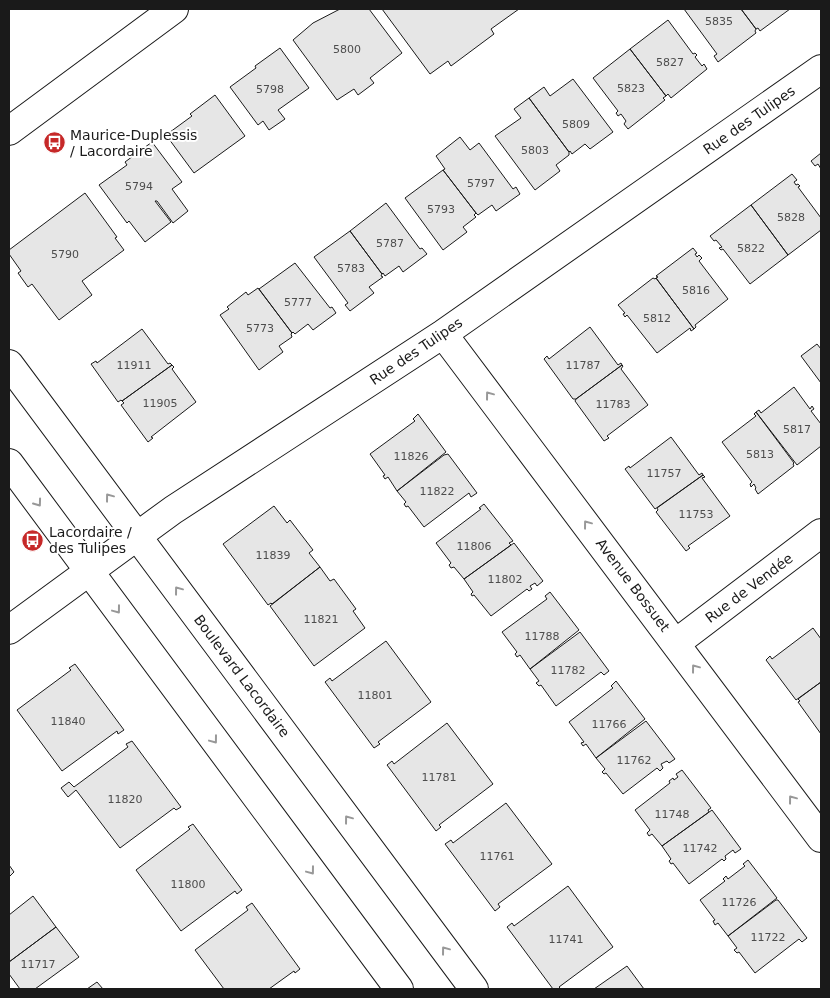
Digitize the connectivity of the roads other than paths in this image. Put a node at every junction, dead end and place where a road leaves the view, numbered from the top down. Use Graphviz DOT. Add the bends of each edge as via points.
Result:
graph roads {
  1 [pos="174,9"];
  2 [pos="821,69"];
  3 [pos="9,131"];
  4 [pos="443,334"];
  5 [pos="9,364"];
  6 [pos="9,463"];
  7 [pos="821,533"];
  8 [pos="138,536"];
  9 [pos="88,571"];
  10 [pos="9,630"];
  11 [pos="676,643"];
  12 [pos="821,838"];
  13 [pos="399,989"];
  14 [pos="474,989"];
  1 -- 3 [label="street"];
  2 -- 4 [label="street, Rue des Tulipes"];
  4 -- 8 [label="street, Rue des Tulipes" via="172,510"];
  11 -- 4 [label="street, Avenue Bossuet, one-way"];
  8 -- 5 [label="street, Boulevard Lacordaire, one-way"];
  6 -- 9 [label="street, one-way"];
  7 -- 11 [label="street, Rue de Vendée"];
  8 -- 9 [label="street, Rue des Tulipes"];
  14 -- 8 [label="street, Boulevard Lacordaire, one-way"];
  9 -- 10 [label="street, Rue des Tulipes"];
  9 -- 13 [label="street, one-way"];
  12 -- 11 [label="street, Avenue Bossuet, one-way"];
}
